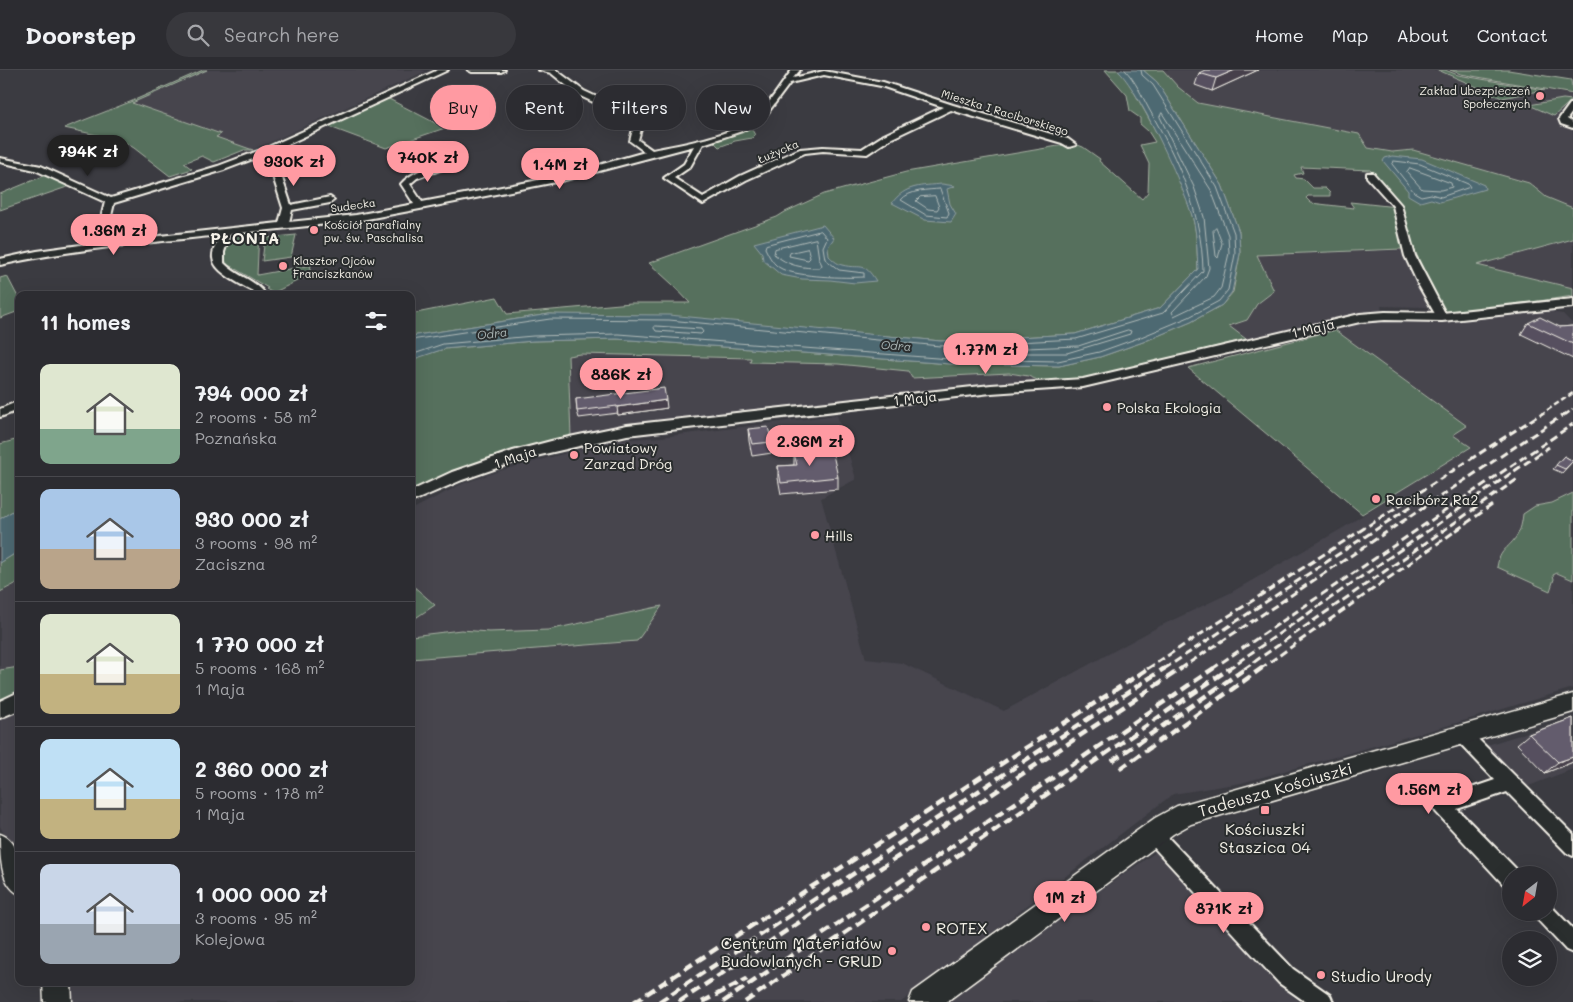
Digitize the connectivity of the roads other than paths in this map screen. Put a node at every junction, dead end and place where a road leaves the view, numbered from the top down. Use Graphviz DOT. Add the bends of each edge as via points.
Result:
graph roads {
  1 [pos="444,70"];
  2 [pos="472,70"];
  3 [pos="500,70"];
  4 [pos="542,70"];
  5 [pos="796,70"];
  6 [pos="786,82"];
  7 [pos="1573,106"];
  8 [pos="950,107"];
  9 [pos="1573,126"];
  10 [pos="698,143"];
  11 [pos="1072,145"];
  12 [pos="269,150"];
  13 [pos="651,153"];
  14 [pos="0,160"];
  15 [pos="448,164"];
  16 [pos="1370,175"];
  17 [pos="330,200"];
  18 [pos="110,202"];
  19 [pos="420,206"];
  20 [pos="288,208"];
  21 [pos="283,226"];
  22 [pos="226,232"];
  23 [pos="99,245"];
  24 [pos="0,262"];
  25 [pos="258,291"];
  26 [pos="1573,303"];
  27 [pos="1442,317"];
  28 [pos="15,407"];
  29 [pos="0,413"];
  30 [pos="415,495"];
  31 [pos="15,702"];
  32 [pos="1573,703"];
  33 [pos="0,710"];
  34 [pos="1462,734"];
  35 [pos="1510,783"];
  36 [pos="1153,834"];
  37 [pos="0,846"];
  38 [pos="1573,847"];
  39 [pos="1502,869"];
  40 [pos="15,874"];
  41 [pos="1553,921"];
  42 [pos="1573,942"];
  43 [pos="57,986"];
  44 [pos="58,1002"];
  45 [pos="923,1002"];
  46 [pos="1323,1002"];
  1 -- 12 [label="street"];
  2 -- 3 [label="street"];
  4 -- 13 [label="street" via="553,71 581,93 634,118 637,129 634,141"];
  5 -- 6 [label="street, Sudecka"];
  6 -- 8 [label="street, Mieszka I Raciborskiego" via="824,73 838,75 882,84"];
  6 -- 10 [label="street, Sudecka" via="760,117 739,129"];
  7 -- 9 [label="street" via="1563,119"];
  8 -- 10 [label="street, Łużycka" via="887,137 864,152 803,151 743,178 703,201 668,178 680,174 694,155"];
  8 -- 11 [label="street, Mieszka I Raciborskiego"];
  10 -- 13 [label="street, Sudecka"];
  12 -- 18 [label="street"];
  12 -- 20 [label="street"];
  13 -- 19 [label="street, Sudecka" via="561,178"];
  14 -- 18 [label="street" via="38,168"];
  15 -- 19 [label="street" via="414,176 405,184"];
  16 -- 27 [label="street" via="1397,204 1410,256"];
  17 -- 20 [label="street"];
  18 -- 23 [label="street"];
  19 -- 21 [label="street, Sudecka" via="356,218"];
  20 -- 21 [label="street"];
  21 -- 22 [label="street, Sudecka"];
  22 -- 23 [label="street, Sudecka"];
  22 -- 25 [label="street" via="219,251 221,266"];
  23 -- 24 [label="street, Sudecka"];
  26 -- 27 [label="street, 1 Maja"];
  27 -- 30 [label="street, 1 Maja" via="1360,318 1083,383 991,389 627,430 518,455"];
  28 -- 29 [label="street"];
  31 -- 33 [label="street"];
  32 -- 34 [label="main road, Tadeusza Kościuszki"];
  34 -- 35 [label="street"];
  34 -- 36 [label="main road, Tadeusza Kościuszki" via="1193,812"];
  35 -- 38 [label="street"];
  35 -- 39 [label="street" via="1442,806"];
  36 -- 45 [label="main road, Tadeusza Kościuszki"];
  36 -- 46 [label="street" via="1286,976"];
  37 -- 40 [label="main road"];
  41 -- 42 [label="street"];
  43 -- 44 [label="main road"];
}
